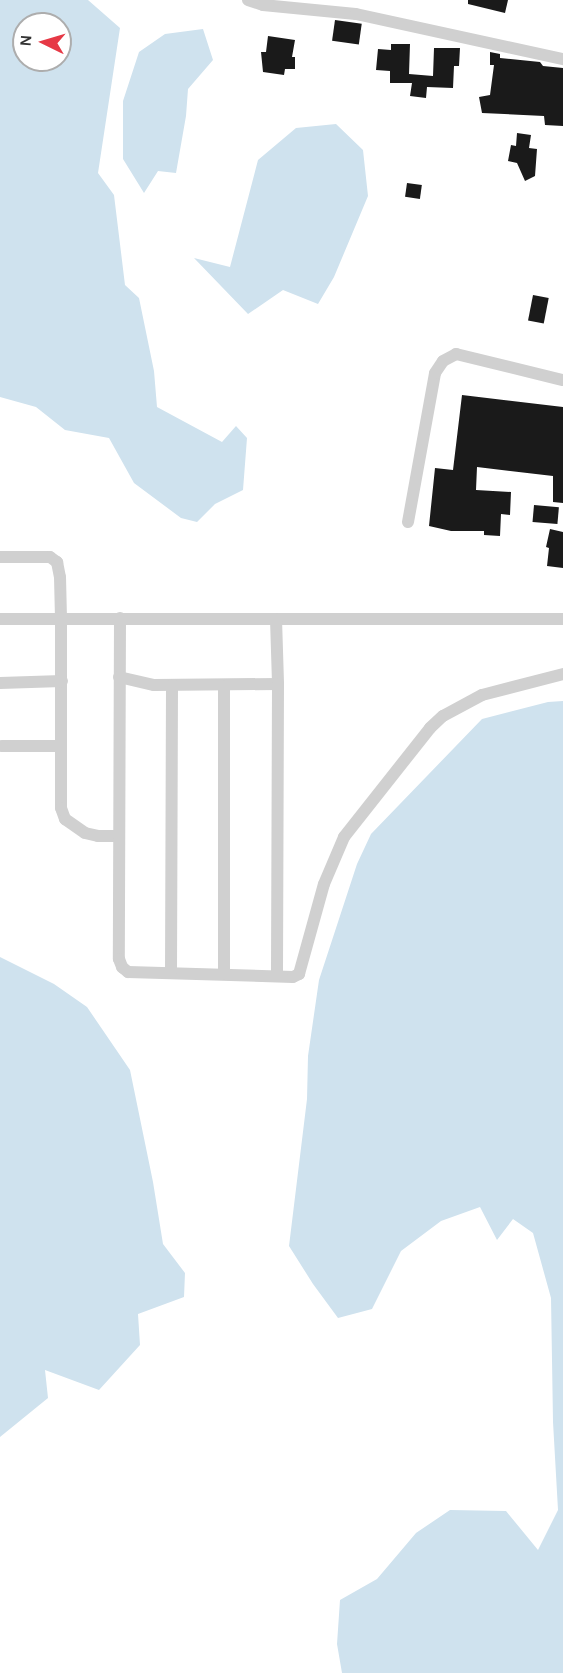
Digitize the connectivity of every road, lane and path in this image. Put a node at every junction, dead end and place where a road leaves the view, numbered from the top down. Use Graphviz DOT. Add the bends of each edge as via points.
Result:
graph roads {
  1 [pos="249,0"];
  2 [pos="563,59"];
  3 [pos="563,380"];
  4 [pos="408,522"];
  5 [pos="0,557"];
  6 [pos="120,618"];
  7 [pos="0,619"];
  8 [pos="61,619"];
  9 [pos="276,619"];
  10 [pos="563,619"];
  11 [pos="563,674"];
  12 [pos="119,677"];
  13 [pos="62,681"];
  14 [pos="0,683"];
  15 [pos="278,684"];
  16 [pos="172,685"];
  17 [pos="224,686"];
  18 [pos="2,746"];
  19 [pos="61,746"];
  20 [pos="119,836"];
  21 [pos="171,973"];
  22 [pos="224,974"];
  23 [pos="277,975"];
  1 -- 2 [label="street" via="263,5 356,14"];
  3 -- 4 [label="street" via="456,354 443,361 435,373"];
  5 -- 8 [label="street" via="50,557 57,562"];
  6 -- 8 [label="street"];
  6 -- 9 [label="street"];
  6 -- 12 [label="street"];
  7 -- 8 [label="street"];
  8 -- 13 [label="street"];
  9 -- 10 [label="street"];
  9 -- 15 [label="street"];
  11 -- 23 [label="street" via="482,695 442,716 430,728 344,837 324,884 301,972 293,977"];
  12 -- 16 [label="street"];
  12 -- 20 [label="street"];
  13 -- 14 [label="street"];
  13 -- 19 [label="street"];
  15 -- 17 [label="street"];
  15 -- 23 [label="street"];
  16 -- 17 [label="street"];
  16 -- 21 [label="street"];
  17 -- 22 [label="street"];
  18 -- 19 [label="street"];
  19 -- 20 [label="street" via="61,808 65,819 85,832"];
  20 -- 21 [label="street" via="122,967 128,972"];
  21 -- 22 [label="street"];
  22 -- 23 [label="street"];
}
